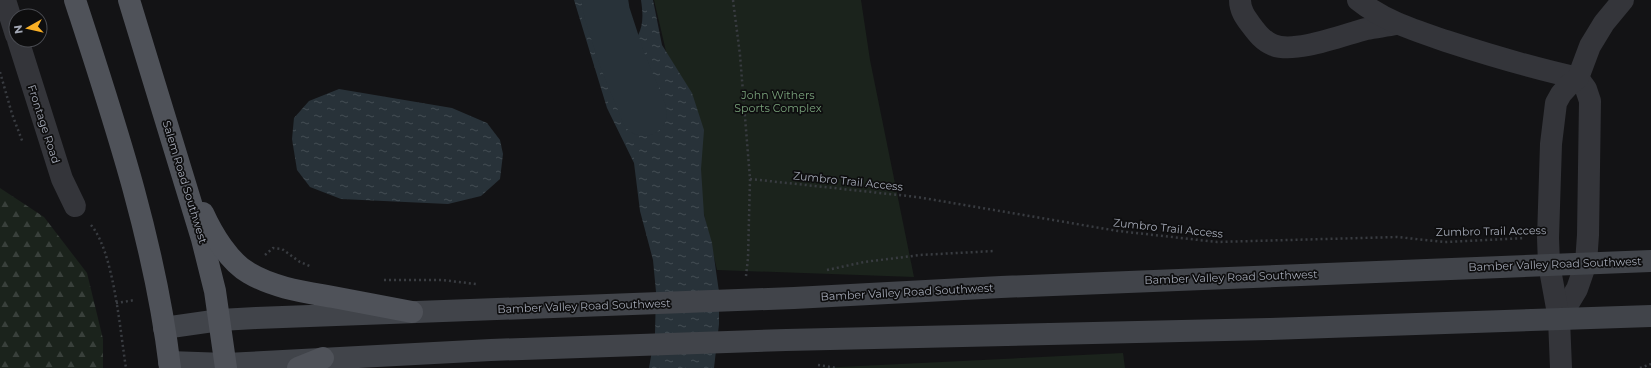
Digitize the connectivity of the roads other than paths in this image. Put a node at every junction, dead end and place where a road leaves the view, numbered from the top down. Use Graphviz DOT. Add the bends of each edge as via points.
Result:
graph roads {
  1 [pos="5,0"];
  2 [pos="76,0"];
  3 [pos="129,0"];
  4 [pos="1240,0"];
  5 [pos="1358,0"];
  6 [pos="1623,0"];
  7 [pos="8,10"];
  8 [pos="1396,24"];
  9 [pos="21,48"];
  10 [pos="1578,78"];
  11 [pos="176,151"];
  12 [pos="75,206"];
  13 [pos="1651,261"];
  14 [pos="1586,263"];
  15 [pos="1549,264"];
  16 [pos="412,312"];
  17 [pos="1651,316"];
  18 [pos="1558,319"];
  19 [pos="220,320"];
  20 [pos="164,328"];
  21 [pos="323,358"];
  22 [pos="170,365"];
  23 [pos="226,366"];
  24 [pos="298,368"];
  25 [pos="1561,368"];
  1 -- 7 [label="street"];
  2 -- 20 [label="main road" via="125,158"];
  3 -- 11 [label="main road, Salem Road Southwest"];
  4 -- 8 [label="street" via="1240,6 1254,29 1262,38 1274,45 1306,45"];
  5 -- 8 [label="street" via="1370,10"];
  6 -- 10 [label="street" via="1604,22 1590,46"];
  8 -- 10 [label="street" via="1531,68"];
  9 -- 12 [label="street, Frontage Road" via="62,178"];
  10 -- 14 [label="street" via="1586,88 1590,102"];
  10 -- 15 [label="street" via="1561,94 1556,103 1551,144"];
  11 -- 16 [label="main road" via="208,223 232,260 248,272 267,282 299,291"];
  11 -- 19 [label="main road, Salem Road Southwest" via="202,239"];
  13 -- 14 [label="main road, Bamber Valley Road Southwest"];
  14 -- 15 [label="main road, Bamber Valley Road Southwest"];
  14 -- 18 [label="street" via="1577,288"];
  15 -- 16 [label="main road, Bamber Valley Road Southwest" via="794,298"];
  15 -- 18 [label="street"];
  16 -- 19 [label="main road, Bamber Valley Road Southwest"];
  17 -- 18 [label="main road"];
  18 -- 21 [label="main road" via="1270,329 786,340"];
  18 -- 25 [label="street"];
  19 -- 20 [label="main road, Bamber Valley Road Southwest"];
  19 -- 23 [label="main road, Salem Road Southwest"];
  20 -- 22 [label="main road"];
  21 -- 23 [label="main road"];
  21 -- 24 [label="main road"];
  22 -- 23 [label="main road"];
}
